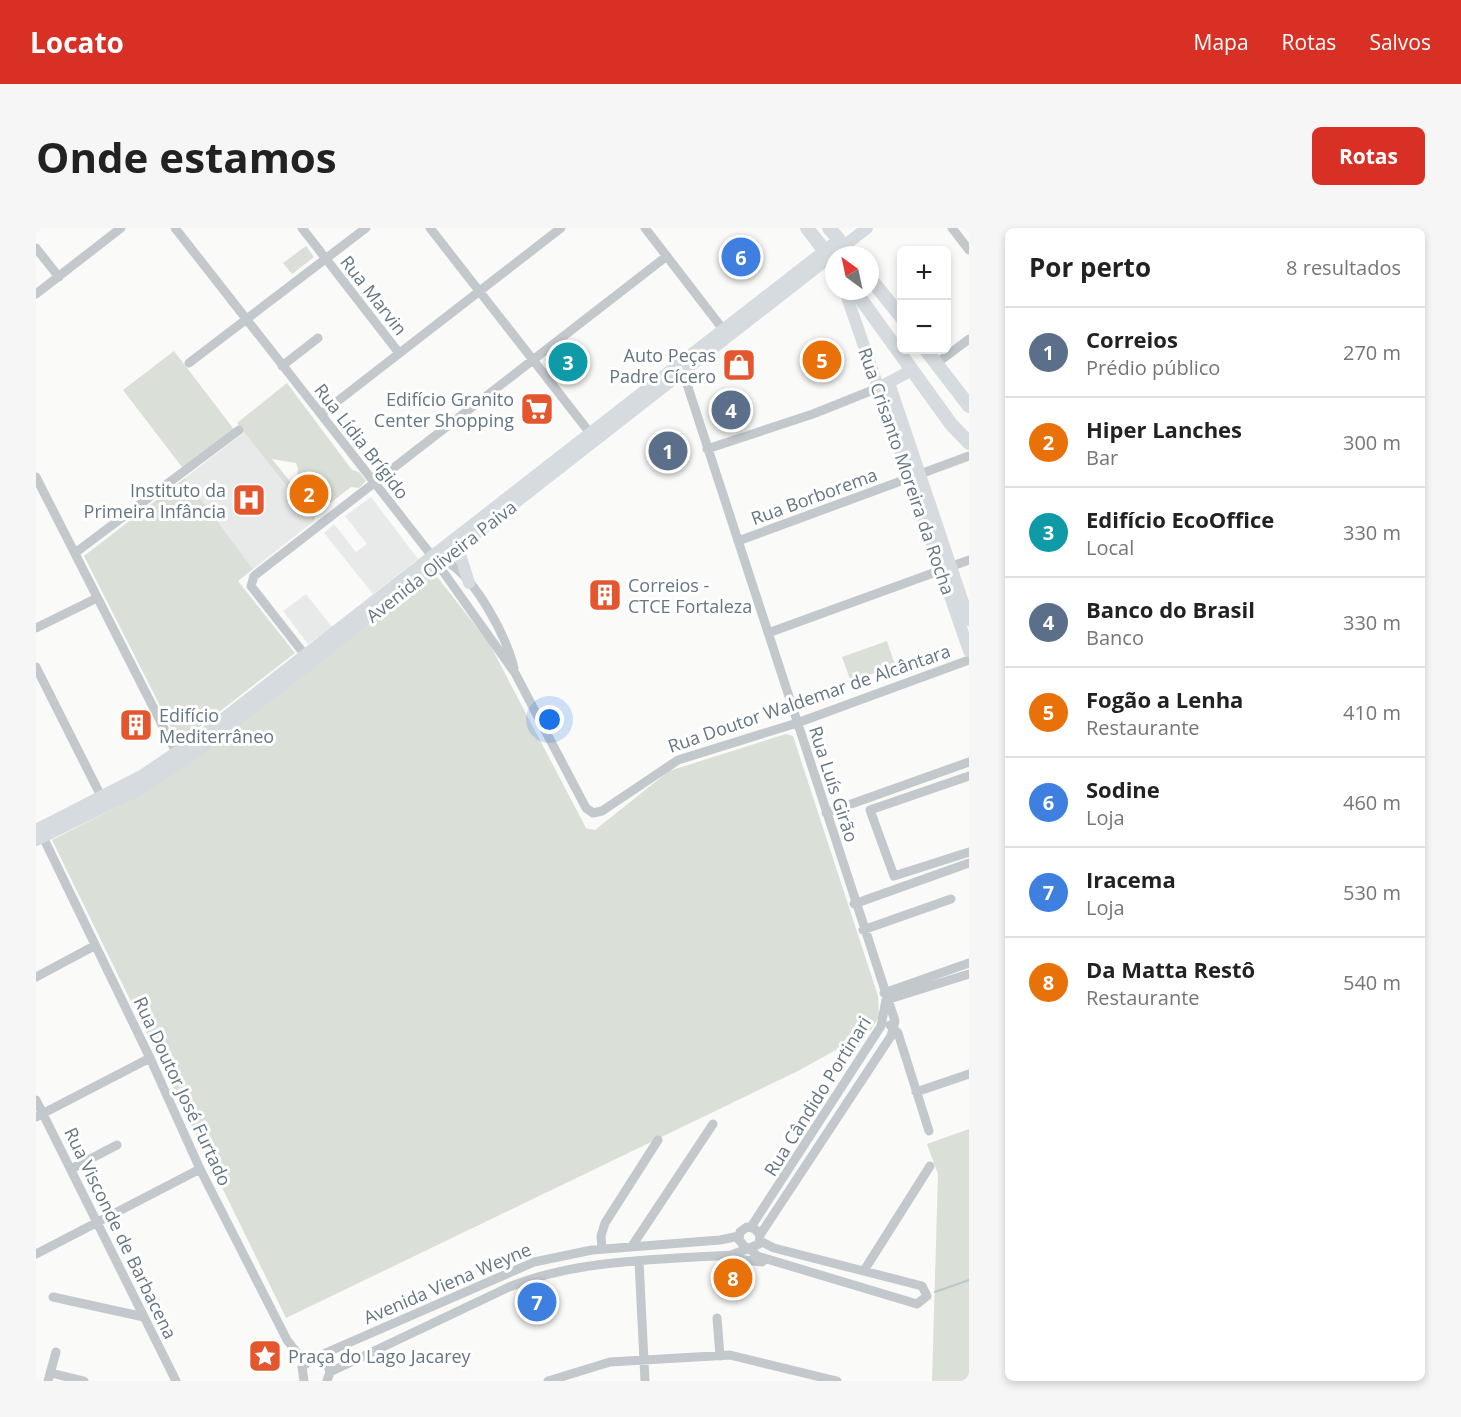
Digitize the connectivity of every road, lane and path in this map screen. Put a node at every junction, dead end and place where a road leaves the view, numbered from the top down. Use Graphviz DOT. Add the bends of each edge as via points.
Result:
graph roads {
  1 [pos="121,228"];
  2 [pos="175,228"];
  3 [pos="302,228"];
  4 [pos="366,228"];
  5 [pos="430,228"];
  6 [pos="645,228"];
  7 [pos="807,228"];
  8 [pos="829,228"];
  9 [pos="854,228"];
  10 [pos="867,228"];
  11 [pos="952,228"];
  12 [pos="557,229"];
  13 [pos="843,242"];
  14 [pos="36,248"];
  15 [pos="969,250"];
  16 [pos="825,252"];
  17 [pos="667,256"];
  18 [pos="326,259"];
  19 [pos="825,264"];
  20 [pos="825,265"];
  21 [pos="59,277"];
  22 [pos="879,289"];
  23 [pos="480,292"];
  24 [pos="36,294"];
  25 [pos="849,300"];
  26 [pos="861,300"];
  27 [pos="897,312"];
  28 [pos="246,320"];
  29 [pos="722,328"];
  30 [pos="318,338"];
  31 [pos="969,339"];
  32 [pos="399,353"];
  33 [pos="929,354"];
  34 [pos="534,360"];
  35 [pos="189,363"];
  36 [pos="937,363"];
  37 [pos="282,366"];
  38 [pos="912,370"];
  39 [pos="683,372"];
  40 [pos="884,385"];
  41 [pos="969,407"];
  42 [pos="321,414"];
  43 [pos="239,430"];
  44 [pos="590,433"];
  45 [pos="966,439"];
  46 [pos="707,449"];
  47 [pos="969,456"];
  48 [pos="916,476"];
  49 [pos="36,477"];
  50 [pos="375,483"];
  51 [pos="738,542"];
  52 [pos="458,548"];
  53 [pos="75,554"];
  54 [pos="437,560"];
  55 [pos="969,560"];
  56 [pos="946,569"];
  57 [pos="469,584"];
  58 [pos="478,594"];
  59 [pos="97,598"];
  60 [pos="465,600"];
  61 [pos="969,620"];
  62 [pos="36,628"];
  63 [pos="768,633"];
  64 [pos="969,651"];
  65 [pos="305,655"];
  66 [pos="969,660"];
  67 [pos="36,667"];
  68 [pos="515,673"];
  69 [pos="797,723"];
  70 [pos="179,758"];
  71 [pos="969,762"];
  72 [pos="969,776"];
  73 [pos="102,798"];
  74 [pos="602,811"];
  75 [pos="826,813"];
  76 [pos="38,834"];
  77 [pos="969,852"];
  78 [pos="969,863"];
  79 [pos="951,899"];
  80 [pos="854,904"];
  81 [pos="863,930"];
  82 [pos="94,946"];
  83 [pos="969,963"];
  84 [pos="969,974"];
  85 [pos="36,977"];
  86 [pos="885,996"];
  87 [pos="884,1020"];
  88 [pos="894,1028"];
  89 [pos="150,1058"];
  90 [pos="969,1074"];
  91 [pos="916,1092"];
  92 [pos="36,1100"];
  93 [pos="39,1115"];
  94 [pos="713,1124"];
  95 [pos="929,1131"];
  96 [pos="658,1140"];
  97 [pos="117,1144"];
  98 [pos="807,1144"];
  99 [pos="816,1150"];
  100 [pos="930,1166"];
  101 [pos="71,1169"];
  102 [pos="201,1169"];
  103 [pos="97,1223"];
  104 [pos="751,1227"];
  105 [pos="767,1227"];
  106 [pos="739,1236"];
  107 [pos="760,1238"];
  108 [pos="632,1246"];
  109 [pos="597,1249"];
  110 [pos="749,1249"];
  111 [pos="787,1251"];
  112 [pos="36,1254"];
  113 [pos="567,1254"];
  114 [pos="720,1255"];
  115 [pos="639,1261"];
  116 [pos="780,1263"];
  117 [pos="593,1265"];
  118 [pos="572,1269"];
  119 [pos="865,1269"];
  120 [pos="53,1297"];
  121 [pos="144,1317"];
  122 [pos="717,1318"];
  123 [pos="56,1352"];
  124 [pos="720,1356"];
  125 [pos="310,1359"];
  126 [pos="644,1362"];
  127 [pos="50,1377"];
  128 [pos="328,1379"];
  129 [pos="84,1381"];
  130 [pos="176,1381"];
  131 [pos="304,1381"];
  132 [pos="548,1381"];
  133 [pos="645,1381"];
  134 [pos="837,1381"];
  1 -- 21 [label="street"];
  2 -- 28 [label="street, Rua Lídia Brígido"];
  3 -- 18 [label="street, Rua Marvin"];
  4 -- 18 [label="street"];
  5 -- 23 [label="street"];
  6 -- 17 [label="street"];
  7 -- 16 [label="highway"];
  8 -- 13 [label="highway"];
  9 -- 13 [label="main road"];
  10 -- 13 [label="main road"];
  11 -- 15 [label="street"];
  12 -- 23 [label="street"];
  14 -- 21 [label="street"];
  17 -- 29 [label="street"];
  17 -- 34 [label="street"];
  18 -- 28 [label="street"];
  18 -- 32 [label="street, Rua Marvin"];
  19 -- 29 [label="main road, Avenida Oliveira Paiva"];
  20 -- 39 [label="main road, Avenida Oliveira Paiva"];
  21 -- 24 [label="street"];
  22 -- 27 [label="highway"];
  23 -- 32 [label="street"];
  23 -- 34 [label="street"];
  25 -- 40 [label="main road, Rua Crisanto Moreira da Rocha"];
  26 -- 38 [label="highway"];
  28 -- 35 [label="street"];
  28 -- 37 [label="street, Rua Lídia Brígido"];
  29 -- 44 [label="main road, Avenida Oliveira Paiva"];
  30 -- 37 [label="street"];
  31 -- 36 [label="street"];
  32 -- 42 [label="street"];
  33 -- 36 [label="highway"];
  34 -- 44 [label="street"];
  34 -- 50 [label="street"];
  36 -- 41 [label="highway"];
  37 -- 42 [label="street, Rua Lídia Brígido"];
  38 -- 40 [label="main road"];
  38 -- 45 [label="highway"];
  39 -- 46 [label="street, Rua Luís Girão"];
  39 -- 52 [label="main road, Avenida Oliveira Paiva"];
  40 -- 46 [label="street" via="813,414"];
  40 -- 48 [label="main road, Rua Crisanto Moreira da Rocha"];
  41 -- 45 [label="highway" via="956,409 954,417"];
  42 -- 50 [label="street, Rua Lídia Brígido"];
  43 -- 53 [label="street"];
  44 -- 54 [label="main road, Avenida Oliveira Paiva"];
  46 -- 51 [label="street, Rua Luís Girão"];
  47 -- 48 [label="street, Rua Borborema"];
  48 -- 51 [label="street, Rua Borborema"];
  48 -- 56 [label="main road, Rua Crisanto Moreira da Rocha"];
  49 -- 53 [label="street"];
  50 -- 54 [label="street, Rua Lídia Brígido"];
  50 -- 65 [label="street" via="252,579 251,586"];
  51 -- 63 [label="street, Rua Luís Girão"];
  52 -- 54 [label="main road, Avenida Oliveira Paiva"];
  52 -- 57 [label="main road"];
  53 -- 59 [label="street"];
  54 -- 57 [label="street, Rua Lídia Brígido" via="449,563"];
  54 -- 60 [label="street, Rua Lídia Brígido"];
  54 -- 65 [label="main road, Avenida Oliveira Paiva"];
  54 -- 70 [label="main road, Avenida Oliveira Paiva"];
  55 -- 56 [label="street"];
  56 -- 61 [label="main road, Rua Crisanto Moreira da Rocha"];
  56 -- 63 [label="street"];
  56 -- 64 [label="main road, Rua Crisanto Moreira da Rocha"];
  57 -- 58 [label="street, Rua Lídia Brígido"];
  58 -- 60 [label="street" via="474,602"];
  58 -- 68 [label="street, Rua Lídia Brígido" via="510,652"];
  59 -- 62 [label="street"];
  59 -- 70 [label="street"];
  60 -- 68 [label="street, Rua Lídia Brígido"];
  63 -- 69 [label="street, Rua Luís Girão"];
  65 -- 70 [label="main road, Avenida Oliveira Paiva"];
  66 -- 69 [label="street, Rua Doutor Waldemar de Alcântara"];
  67 -- 73 [label="street"];
  68 -- 74 [label="street, Rua Lídia Brígido" via="586,808 593,813"];
  69 -- 74 [label="street, Rua Doutor Waldemar de Alcântara" via="678,760"];
  69 -- 75 [label="street, Rua Luís Girão"];
  70 -- 73 [label="main road, Avenida Oliveira Paiva"];
  70 -- 76 [label="main road, Avenida Oliveira Paiva" via="140,789"];
  71 -- 75 [label="street"];
  72 -- 77 [label="street" via="870,810 895,876"];
  73 -- 76 [label="main road, Avenida Oliveira Paiva"];
  75 -- 80 [label="street, Rua Luís Girão"];
  76 -- 82 [label="street, Rua Doutor José Furtado"];
  78 -- 80 [label="street"];
  79 -- 81 [label="street"];
  80 -- 81 [label="street, Rua Luís Girão"];
  81 -- 86 [label="street, Rua Luís Girão"];
  82 -- 85 [label="street"];
  82 -- 89 [label="street, Rua Doutor José Furtado"];
  83 -- 86 [label="street"];
  84 -- 86 [label="street"];
  86 -- 87 [label="street, Rua Cândido Portinari"];
  86 -- 88 [label="street, Rua Cândido Portinari" via="894,1015"];
  87 -- 88 [label="street"];
  87 -- 98 [label="street, Rua Cândido Portinari"];
  88 -- 91 [label="street"];
  88 -- 99 [label="street, Rua Cândido Portinari"];
  89 -- 93 [label="street"];
  89 -- 102 [label="street, Rua Doutor José Furtado"];
  90 -- 91 [label="street"];
  91 -- 95 [label="street"];
  92 -- 93 [label="street, Rua Visconde de Barbacena"];
  93 -- 101 [label="street, Rua Visconde de Barbacena"];
  94 -- 108 [label="street"];
  96 -- 109 [label="street" via="605,1223"];
  97 -- 101 [label="street"];
  98 -- 99 [label="street"];
  98 -- 104 [label="street, Rua Cândido Portinari"];
  99 -- 105 [label="street, Rua Cândido Portinari"];
  100 -- 119 [label="street"];
  101 -- 103 [label="street, Rua Visconde de Barbacena"];
  102 -- 103 [label="street"];
  102 -- 125 [label="street, Rua Doutor José Furtado" via="287,1340 298,1354"];
  103 -- 112 [label="street"];
  103 -- 121 [label="street, Rua Visconde de Barbacena"];
  104 -- 106 [label="street" via="743,1229"];
  104 -- 107 [label="street"];
  105 -- 107 [label="street, Rua Cândido Portinari"];
  105 -- 111 [label="street" via="769,1239"];
  106 -- 108 [label="street, Avenida Viena Weyne"];
  106 -- 110 [label="street" via="740,1244"];
  107 -- 110 [label="street"];
  107 -- 111 [label="street"];
  108 -- 109 [label="street, Avenida Viena Weyne"];
  109 -- 113 [label="street, Avenida Viena Weyne"];
  109 -- 117 [label="street" via="590,1257"];
  110 -- 114 [label="street, Avenida Viena Weyne"];
  110 -- 116 [label="street" via="757,1256"];
  111 -- 119 [label="street"];
  113 -- 118 [label="street" via="573,1262"];
  113 -- 125 [label="street, Avenida Viena Weyne" via="517,1267"];
  114 -- 115 [label="street, Avenida Viena Weyne"];
  114 -- 116 [label="street"];
  115 -- 117 [label="street, Avenida Viena Weyne"];
  115 -- 126 [label="street"];
  116 -- 119 [label="street" via="917,1304 927,1296 922,1286"];
  117 -- 118 [label="street, Avenida Viena Weyne"];
  118 -- 128 [label="street, Avenida Viena Weyne" via="509,1287"];
  120 -- 121 [label="street"];
  121 -- 130 [label="street, Rua Visconde de Barbacena"];
  122 -- 124 [label="street"];
  123 -- 127 [label="street"];
  124 -- 126 [label="street"];
  124 -- 134 [label="street" via="747,1358"];
  125 -- 128 [label="street, Rua Doutor José Furtado" via="325,1361"];
  125 -- 131 [label="street" via="301,1370"];
  126 -- 132 [label="street" via="600,1364"];
  126 -- 133 [label="street"];
  127 -- 129 [label="street"];
}
